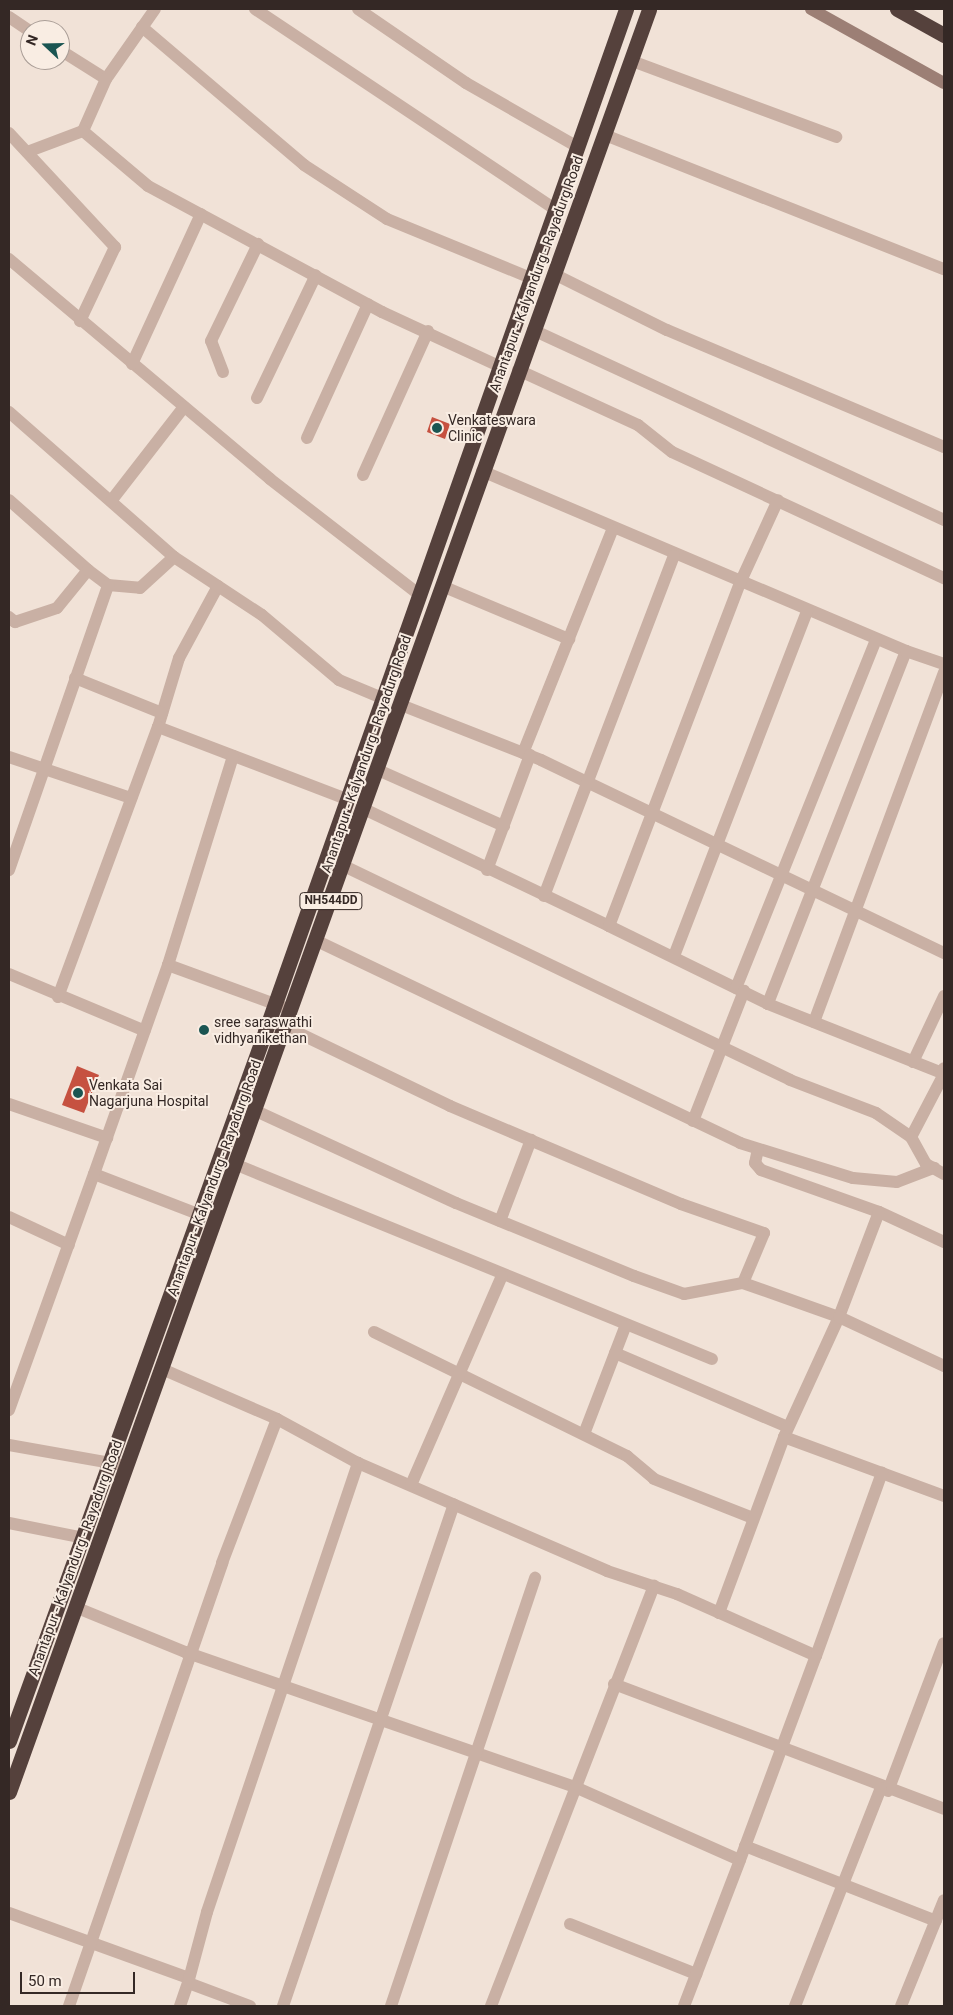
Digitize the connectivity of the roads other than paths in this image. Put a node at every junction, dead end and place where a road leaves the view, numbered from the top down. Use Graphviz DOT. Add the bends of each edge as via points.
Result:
graph roads {
  1 [pos="156,9"];
  2 [pos="255,9"];
  3 [pos="358,9"];
  4 [pos="626,9"];
  5 [pos="649,9"];
  6 [pos="811,9"];
  7 [pos="897,9"];
  8 [pos="9,16"];
  9 [pos="20,24"];
  10 [pos="142,28"];
  11 [pos="944,35"];
  12 [pos="70,56"];
  13 [pos="632,62"];
  14 [pos="106,79"];
  15 [pos="944,83"];
  16 [pos="83,131"];
  17 [pos="9,133"];
  18 [pos="605,134"];
  19 [pos="836,138"];
  20 [pos="576,146"];
  21 [pos="27,152"];
  22 [pos="553,208"];
  23 [pos="201,214"];
  24 [pos="258,244"];
  25 [pos="9,259"];
  26 [pos="944,269"];
  27 [pos="554,274"];
  28 [pos="316,275"];
  29 [pos="531,278"];
  30 [pos="368,304"];
  31 [pos="80,321"];
  32 [pos="533,330"];
  33 [pos="428,331"];
  34 [pos="132,364"];
  35 [pos="499,366"];
  36 [pos="518,370"];
  37 [pos="222,372"];
  38 [pos="257,398"];
  39 [pos="184,407"];
  40 [pos="9,412"];
  41 [pos="307,438"];
  42 [pos="944,447"];
  43 [pos="482,472"];
  44 [pos="363,475"];
  45 [pos="9,500"];
  46 [pos="778,500"];
  47 [pos="111,501"];
  48 [pos="944,520"];
  49 [pos="612,530"];
  50 [pos="674,556"];
  51 [pos="174,557"];
  52 [pos="88,570"];
  53 [pos="944,578"];
  54 [pos="740,584"];
  55 [pos="108,585"];
  56 [pos="218,586"];
  57 [pos="442,586"];
  58 [pos="418,594"];
  59 [pos="807,611"];
  60 [pos="9,617"];
  61 [pos="569,639"];
  62 [pos="876,639"];
  63 [pos="906,651"];
  64 [pos="944,664"];
  65 [pos="944,672"];
  66 [pos="76,678"];
  67 [pos="941,690"];
  68 [pos="382,698"];
  69 [pos="401,705"];
  70 [pos="162,713"];
  71 [pos="158,727"];
  72 [pos="526,754"];
  73 [pos="233,756"];
  74 [pos="9,757"];
  75 [pos="45,769"];
  76 [pos="378,770"];
  77 [pos="588,783"];
  78 [pos="130,798"];
  79 [pos="347,799"];
  80 [pos="364,809"];
  81 [pos="654,816"];
  82 [pos="504,826"];
  83 [pos="716,846"];
  84 [pos="11,855"];
  85 [pos="344,866"];
  86 [pos="9,870"];
  87 [pos="487,870"];
  88 [pos="781,875"];
  89 [pos="816,890"];
  90 [pos="544,896"];
  91 [pos="854,907"];
  92 [pos="610,926"];
  93 [pos="317,941"];
  94 [pos="944,952"];
  95 [pos="674,956"];
  96 [pos="168,965"];
  97 [pos="9,974"];
  98 [pos="740,990"];
  99 [pos="944,996"];
  100 [pos="58,997"];
  101 [pos="275,1004"];
  102 [pos="768,1004"];
  103 [pos="292,1011"];
  104 [pos="814,1022"];
  105 [pos="286,1027"];
  106 [pos="145,1031"];
  107 [pos="721,1045"];
  108 [pos="913,1062"];
  109 [pos="943,1072"];
  110 [pos="9,1104"];
  111 [pos="256,1110"];
  112 [pos="693,1121"];
  113 [pos="911,1136"];
  114 [pos="107,1138"];
  115 [pos="531,1140"];
  116 [pos="758,1149"];
  117 [pos="237,1165"];
  118 [pos="939,1171"];
  119 [pos="94,1174"];
  120 [pos="879,1212"];
  121 [pos="198,1214"];
  122 [pos="9,1219"];
  123 [pos="500,1221"];
  124 [pos="944,1242"];
  125 [pos="69,1245"];
  126 [pos="502,1276"];
  127 [pos="743,1283"];
  128 [pos="839,1317"];
  129 [pos="625,1327"];
  130 [pos="374,1332"];
  131 [pos="615,1353"];
  132 [pos="712,1359"];
  133 [pos="944,1366"];
  134 [pos="162,1369"];
  135 [pos="462,1374"];
  136 [pos="13,1387"];
  137 [pos="9,1410"];
  138 [pos="276,1419"];
  139 [pos="786,1432"];
  140 [pos="584,1434"];
  141 [pos="9,1445"];
  142 [pos="106,1462"];
  143 [pos="358,1463"];
  144 [pos="126,1467"];
  145 [pos="882,1473"];
  146 [pos="411,1485"];
  147 [pos="944,1496"];
  148 [pos="454,1504"];
  149 [pos="753,1518"];
  150 [pos="10,1526"];
  151 [pos="79,1537"];
  152 [pos="535,1578"];
  153 [pos="654,1586"];
  154 [pos="75,1607"];
  155 [pos="719,1613"];
  156 [pos="944,1643"];
  157 [pos="192,1654"];
  158 [pos="816,1656"];
  159 [pos="614,1684"];
  160 [pos="284,1685"];
  161 [pos="382,1718"];
  162 [pos="9,1741"];
  163 [pos="783,1745"];
  164 [pos="476,1752"];
  165 [pos="575,1787"];
  166 [pos="885,1790"];
  167 [pos="9,1792"];
  168 [pos="944,1809"];
  169 [pos="745,1846"];
  170 [pos="740,1860"];
  171 [pos="844,1885"];
  172 [pos="944,1900"];
  173 [pos="9,1912"];
  174 [pos="936,1921"];
  175 [pos="570,1924"];
  176 [pos="92,1940"];
  177 [pos="696,1974"];
  178 [pos="189,1980"];
  179 [pos="906,2004"];
  180 [pos="69,2006"];
  181 [pos="180,2006"];
  182 [pos="250,2006"];
  183 [pos="283,2006"];
  184 [pos="391,2006"];
  185 [pos="491,2006"];
  186 [pos="684,2006"];
  187 [pos="795,2006"];
  1 -- 10 [label="street"];
  2 -- 22 [label="street"];
  3 -- 20 [label="street" via="466,83"];
  4 -- 20 [label="highway, Anantapur - Kalyandurg - Rayadurg Road / NH544DD"];
  5 -- 13 [label="highway, Anantapur - Kalyandurg - Rayadurg Road / NH544DD"];
  6 -- 15 [label="street"];
  7 -- 11 [label="highway"];
  8 -- 9 [label="street"];
  10 -- 14 [label="street"];
  10 -- 29 [label="street" via="304,166 387,219"];
  12 -- 14 [label="street"];
  13 -- 18 [label="highway, Anantapur - Kalyandurg - Rayadurg Road / NH544DD"];
  13 -- 19 [label="street"];
  14 -- 16 [label="street"];
  16 -- 21 [label="street"];
  16 -- 23 [label="street" via="148,186"];
  17 -- 21 [label="street"];
  18 -- 26 [label="street"];
  18 -- 27 [label="highway, Anantapur - Kalyandurg - Rayadurg Road / NH544DD"];
  20 -- 22 [label="highway, Anantapur - Kalyandurg - Rayadurg Road / NH544DD"];
  21 -- 31 [label="street" via="115,247"];
  22 -- 29 [label="highway, Anantapur - Kalyandurg - Rayadurg Road / NH544DD"];
  23 -- 24 [label="street"];
  23 -- 34 [label="street"];
  24 -- 28 [label="street"];
  24 -- 37 [label="street" via="211,341"];
  25 -- 31 [label="street"];
  27 -- 32 [label="highway, Anantapur - Kalyandurg - Rayadurg Road / NH544DD"];
  27 -- 42 [label="street" via="667,330"];
  28 -- 30 [label="street"];
  28 -- 38 [label="street"];
  29 -- 35 [label="highway, Anantapur - Kalyandurg - Rayadurg Road / NH544DD"];
  30 -- 33 [label="street"];
  30 -- 41 [label="street"];
  31 -- 34 [label="street"];
  32 -- 36 [label="highway, Anantapur - Kalyandurg - Rayadurg Road / NH544DD"];
  32 -- 48 [label="street"];
  33 -- 35 [label="street"];
  33 -- 44 [label="street"];
  34 -- 39 [label="street"];
  35 -- 58 [label="highway, Anantapur - Kalyandurg - Rayadurg Road / NH544DD"];
  36 -- 43 [label="highway, Anantapur - Kalyandurg - Rayadurg Road / NH544DD"];
  36 -- 46 [label="street" via="624,418 672,452"];
  39 -- 47 [label="street"];
  39 -- 58 [label="street"];
  40 -- 47 [label="street"];
  43 -- 49 [label="street"];
  43 -- 57 [label="highway, Anantapur - Kalyandurg - Rayadurg Road / NH544DD"];
  45 -- 52 [label="street"];
  46 -- 53 [label="street"];
  46 -- 54 [label="street"];
  47 -- 51 [label="street"];
  49 -- 50 [label="street"];
  49 -- 61 [label="street"];
  50 -- 54 [label="street"];
  50 -- 77 [label="street"];
  51 -- 55 [label="street" via="140,588"];
  51 -- 56 [label="street"];
  52 -- 55 [label="street"];
  52 -- 60 [label="street" via="57,608 15,622"];
  54 -- 59 [label="street"];
  54 -- 81 [label="street"];
  55 -- 66 [label="street"];
  56 -- 68 [label="street" via="262,615 339,680"];
  56 -- 70 [label="street" via="179,658"];
  57 -- 61 [label="street"];
  57 -- 69 [label="highway, Anantapur - Kalyandurg - Rayadurg Road / NH544DD"];
  58 -- 68 [label="highway, Anantapur - Kalyandurg - Rayadurg Road / NH544DD"];
  59 -- 62 [label="street"];
  59 -- 83 [label="street"];
  61 -- 72 [label="street"];
  62 -- 63 [label="street"];
  62 -- 88 [label="street"];
  63 -- 64 [label="street"];
  63 -- 89 [label="street"];
  65 -- 67 [label="street"];
  66 -- 70 [label="street"];
  66 -- 75 [label="street"];
  67 -- 91 [label="street"];
  68 -- 79 [label="highway, Anantapur - Kalyandurg - Rayadurg Road / NH544DD"];
  69 -- 72 [label="street"];
  69 -- 76 [label="highway, Anantapur - Kalyandurg - Rayadurg Road / NH544DD"];
  70 -- 71 [label="street"];
  71 -- 73 [label="street"];
  71 -- 78 [label="street"];
  72 -- 77 [label="street"];
  72 -- 82 [label="street"];
  73 -- 79 [label="street"];
  73 -- 96 [label="street"];
  74 -- 75 [label="street"];
  75 -- 78 [label="street"];
  75 -- 84 [label="street"];
  76 -- 80 [label="highway, Anantapur - Kalyandurg - Rayadurg Road / NH544DD"];
  76 -- 82 [label="street"];
  77 -- 81 [label="street"];
  77 -- 90 [label="street"];
  78 -- 100 [label="street"];
  79 -- 101 [label="highway, Anantapur - Kalyandurg - Rayadurg Road / NH544DD"];
  80 -- 85 [label="highway, Anantapur - Kalyandurg - Rayadurg Road / NH544DD"];
  80 -- 87 [label="street"];
  81 -- 83 [label="street"];
  81 -- 92 [label="street"];
  82 -- 87 [label="street"];
  83 -- 88 [label="street"];
  83 -- 95 [label="street"];
  84 -- 86 [label="street"];
  85 -- 93 [label="highway, Anantapur - Kalyandurg - Rayadurg Road / NH544DD"];
  85 -- 107 [label="street"];
  87 -- 90 [label="street"];
  88 -- 89 [label="street"];
  88 -- 98 [label="street"];
  89 -- 91 [label="street"];
  89 -- 102 [label="street"];
  90 -- 92 [label="street"];
  91 -- 94 [label="street"];
  91 -- 104 [label="street"];
  92 -- 95 [label="street"];
  93 -- 103 [label="highway, Anantapur - Kalyandurg - Rayadurg Road / NH544DD"];
  93 -- 112 [label="street"];
  95 -- 98 [label="street"];
  96 -- 101 [label="street"];
  96 -- 106 [label="street"];
  97 -- 100 [label="street"];
  98 -- 102 [label="street"];
  98 -- 107 [label="street"];
  99 -- 108 [label="street"];
  100 -- 106 [label="street"];
  101 -- 103 [label="street"];
  101 -- 121 [label="highway, Anantapur - Kalyandurg - Rayadurg Road / NH544DD"];
  102 -- 104 [label="street"];
  103 -- 105 [label="highway, Anantapur - Kalyandurg - Rayadurg Road / NH544DD"];
  104 -- 108 [label="street"];
  105 -- 111 [label="highway, Anantapur - Kalyandurg - Rayadurg Road / NH544DD"];
  105 -- 115 [label="street"];
  106 -- 114 [label="street"];
  107 -- 112 [label="street"];
  107 -- 113 [label="street" via="790,1080 876,1113"];
  108 -- 109 [label="street"];
  109 -- 113 [label="street"];
  110 -- 114 [label="street"];
  111 -- 117 [label="highway, Anantapur - Kalyandurg - Rayadurg Road / NH544DD"];
  111 -- 123 [label="street"];
  112 -- 116 [label="street"];
  113 -- 118 [label="street" via="926,1164"];
  114 -- 119 [label="street"];
  115 -- 123 [label="street"];
  115 -- 127 [label="street" via="764,1233"];
  116 -- 118 [label="street" via="853,1178 897,1182"];
  116 -- 120 [label="street" via="757,1168"];
  117 -- 126 [label="street"];
  117 -- 134 [label="highway, Anantapur - Kalyandurg - Rayadurg Road / NH544DD"];
  119 -- 121 [label="street"];
  119 -- 125 [label="street"];
  120 -- 124 [label="street"];
  120 -- 128 [label="street"];
  121 -- 142 [label="highway, Anantapur - Kalyandurg - Rayadurg Road / NH544DD"];
  122 -- 125 [label="street"];
  123 -- 127 [label="street" via="684,1294"];
  125 -- 136 [label="street"];
  126 -- 129 [label="street"];
  126 -- 135 [label="street"];
  127 -- 128 [label="street"];
  128 -- 133 [label="street"];
  128 -- 139 [label="street"];
  129 -- 131 [label="street"];
  129 -- 132 [label="street"];
  130 -- 135 [label="street"];
  131 -- 139 [label="street"];
  131 -- 140 [label="street"];
  134 -- 138 [label="street"];
  134 -- 144 [label="highway, Anantapur - Kalyandurg - Rayadurg Road / NH544DD"];
  135 -- 140 [label="street"];
  135 -- 146 [label="street"];
  136 -- 137 [label="street"];
  138 -- 143 [label="street"];
  138 -- 157 [label="street"];
  139 -- 145 [label="street"];
  139 -- 149 [label="street"];
  140 -- 149 [label="street" via="627,1456 654,1479"];
  141 -- 142 [label="street"];
  142 -- 144 [label="street"];
  142 -- 151 [label="highway, Anantapur - Kalyandurg - Rayadurg Road / NH544DD"];
  143 -- 146 [label="street"];
  143 -- 160 [label="street"];
  144 -- 154 [label="highway, Anantapur - Kalyandurg - Rayadurg Road / NH544DD"];
  145 -- 147 [label="street"];
  145 -- 158 [label="street"];
  146 -- 148 [label="street"];
  148 -- 153 [label="street" via="607,1571"];
  148 -- 161 [label="street"];
  149 -- 155 [label="street"];
  150 -- 151 [label="street"];
  151 -- 162 [label="highway, Anantapur - Kalyandurg - Rayadurg Road / NH544DD"];
  152 -- 164 [label="street"];
  153 -- 155 [label="street"];
  153 -- 159 [label="street"];
  154 -- 157 [label="street"];
  154 -- 167 [label="highway, Anantapur - Kalyandurg - Rayadurg Road / NH544DD"];
  155 -- 158 [label="street"];
  156 -- 166 [label="street"];
  157 -- 160 [label="street"];
  157 -- 176 [label="street"];
  158 -- 163 [label="street"];
  159 -- 163 [label="street"];
  159 -- 165 [label="street"];
  160 -- 161 [label="street"];
  160 -- 178 [label="street" via="207,1912"];
  161 -- 164 [label="street"];
  161 -- 183 [label="street"];
  163 -- 166 [label="street"];
  163 -- 169 [label="street"];
  164 -- 165 [label="street"];
  164 -- 184 [label="street"];
  165 -- 170 [label="street"];
  165 -- 185 [label="street"];
  166 -- 168 [label="street"];
  166 -- 171 [label="street"];
  169 -- 170 [label="street"];
  169 -- 171 [label="street"];
  170 -- 177 [label="street"];
  171 -- 174 [label="street"];
  171 -- 187 [label="street"];
  172 -- 174 [label="street"];
  173 -- 176 [label="street"];
  174 -- 179 [label="street"];
  175 -- 177 [label="street"];
  176 -- 178 [label="street"];
  176 -- 180 [label="street"];
  177 -- 186 [label="street"];
  178 -- 181 [label="street"];
  178 -- 182 [label="street"];
}
